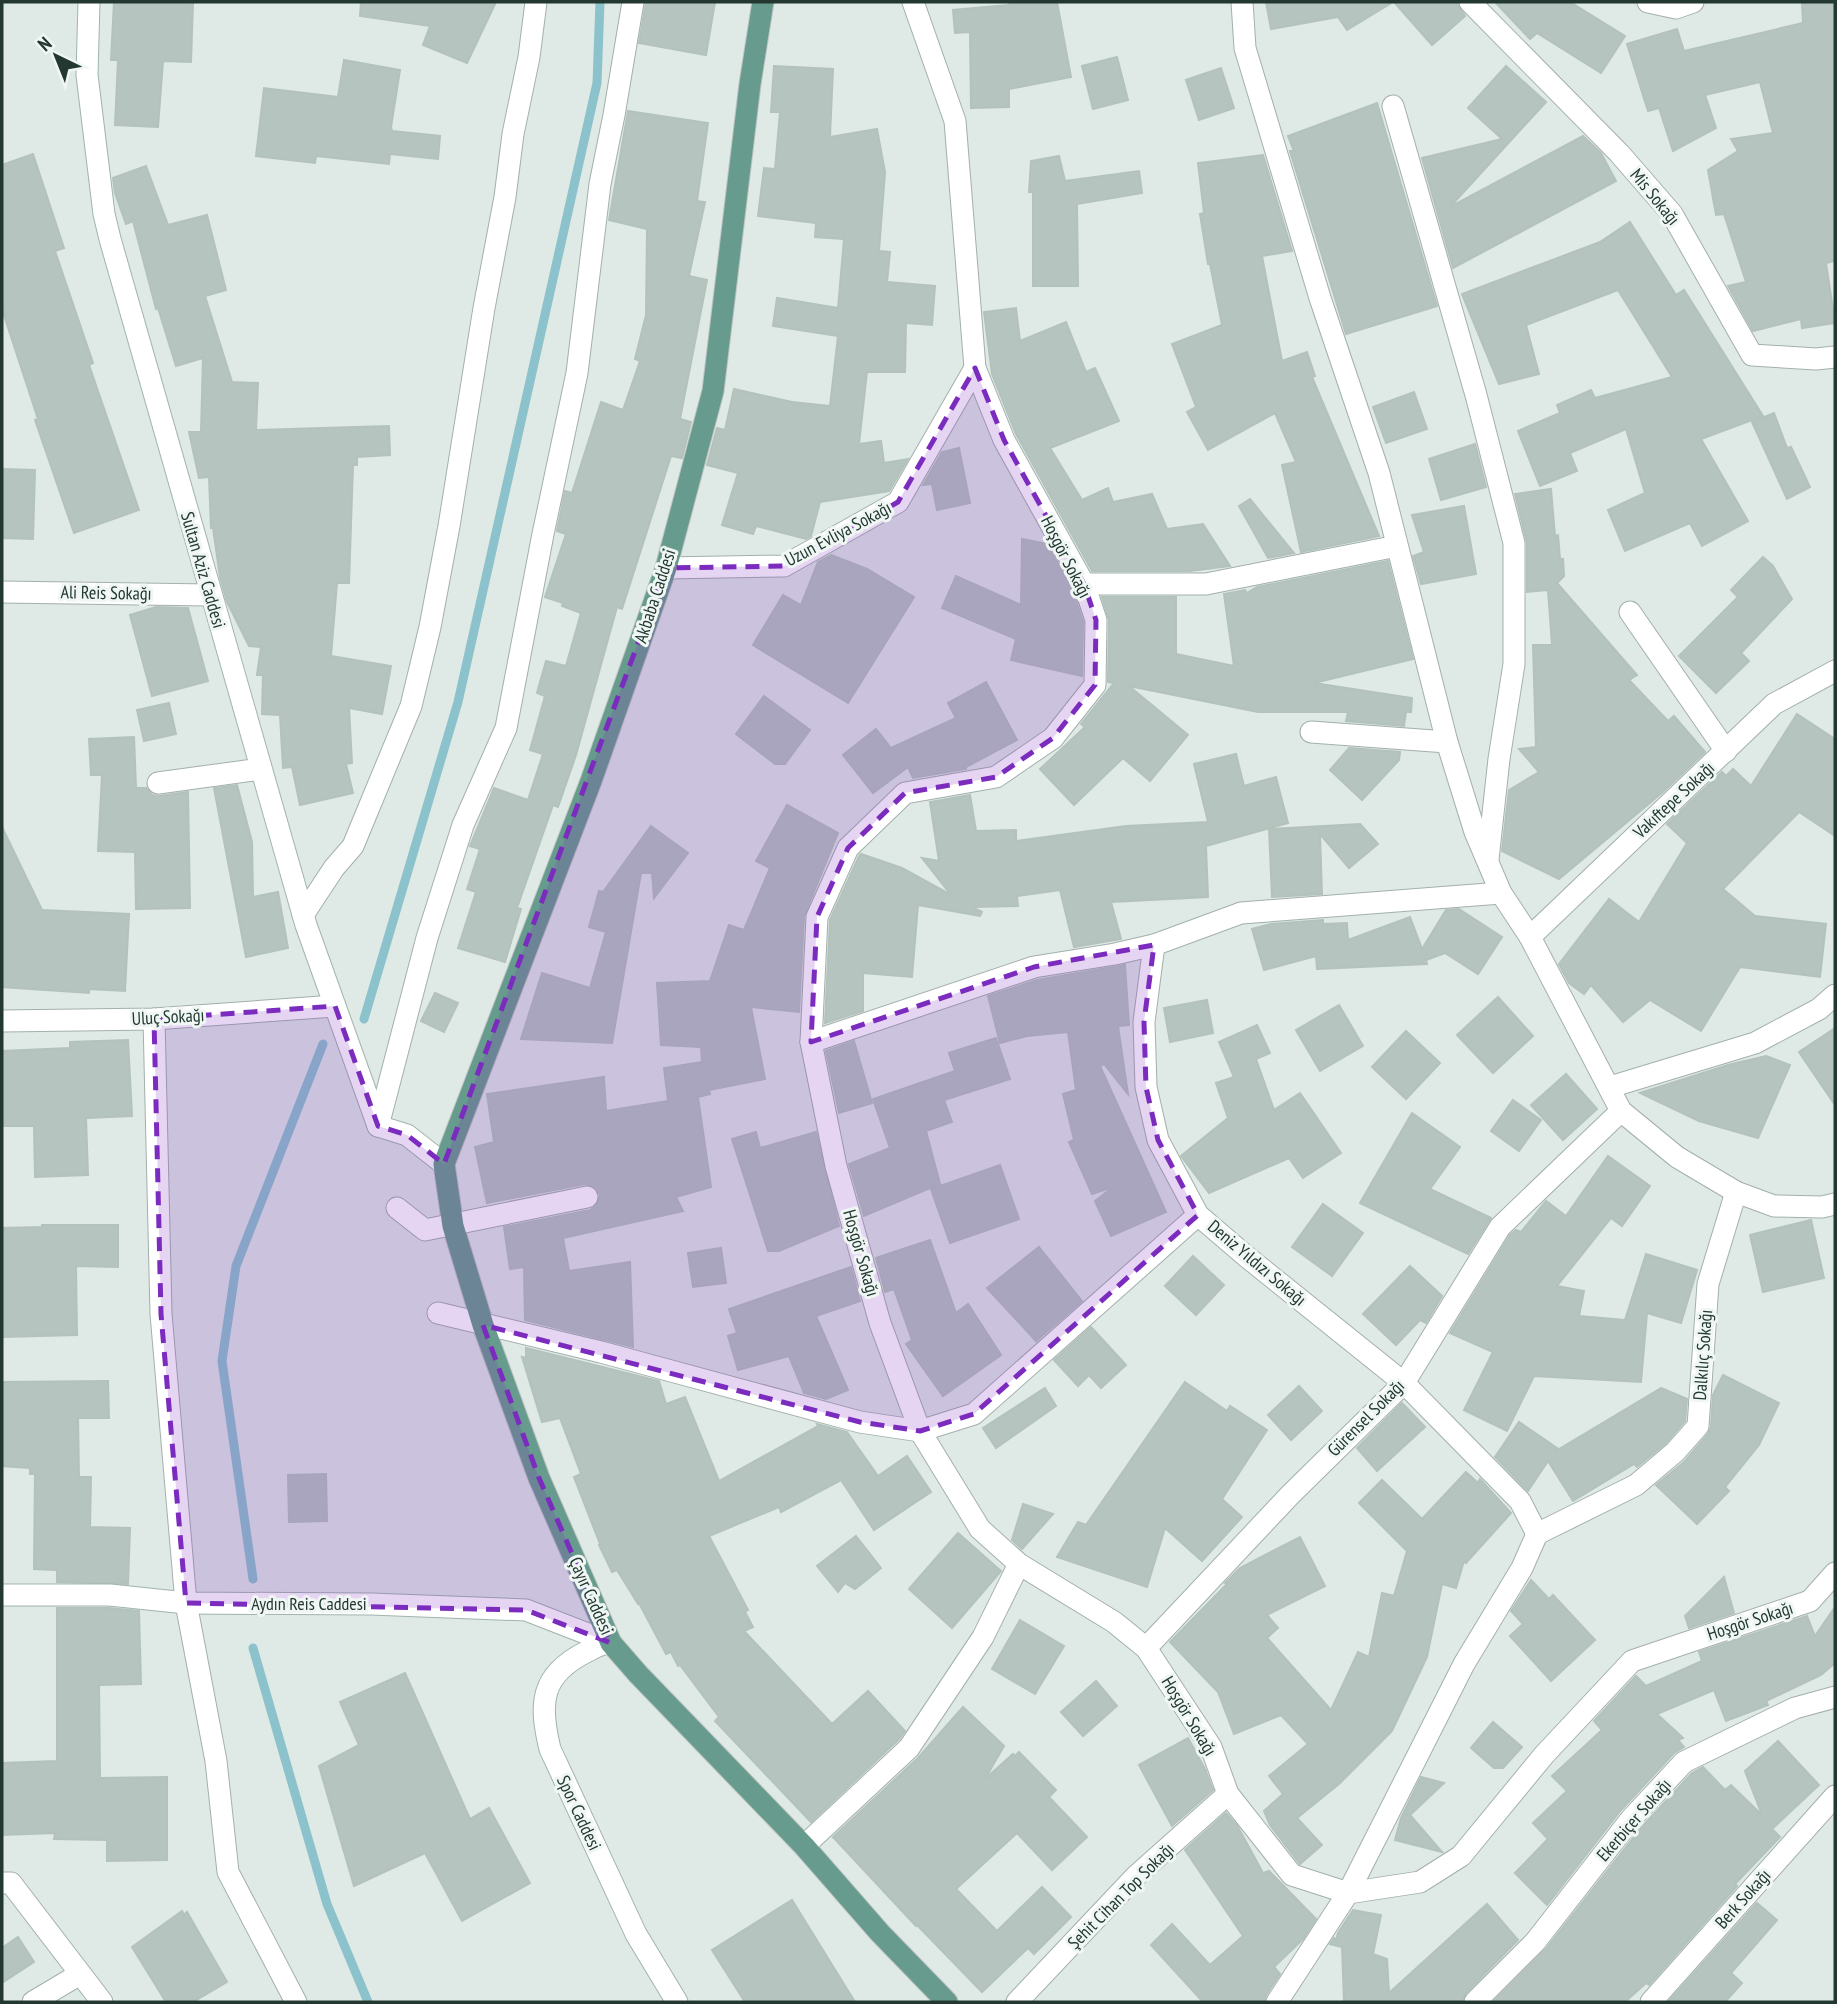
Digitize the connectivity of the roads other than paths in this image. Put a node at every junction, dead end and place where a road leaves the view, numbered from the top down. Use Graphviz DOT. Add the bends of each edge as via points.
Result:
graph roads {
  1 [pos="89,2"];
  2 [pos="536,2"];
  3 [pos="633,2"];
  4 [pos="763,2"];
  5 [pos="913,2"];
  6 [pos="1242,2"];
  7 [pos="1470,2"];
  8 [pos="1648,2"];
  9 [pos="1693,2"];
  10 [pos="1394,106"];
  11 [pos="1835,357"];
  12 [pos="975,368"];
  13 [pos="1397,546"];
  14 [pos="666,568"];
  15 [pos="1084,584"];
  16 [pos="2,592"];
  17 [pos="210,595"];
  18 [pos="1629,612"];
  19 [pos="1835,671"];
  20 [pos="1311,732"];
  21 [pos="1447,742"];
  22 [pos="1726,751"];
  23 [pos="260,769"];
  24 [pos="158,783"];
  25 [pos="1488,865"];
  26 [pos="1501,893"];
  27 [pos="303,915"];
  28 [pos="1530,937"];
  29 [pos="1154,945"];
  30 [pos="1835,995"];
  31 [pos="335,1006"];
  32 [pos="154,1019"];
  33 [pos="2,1021"];
  34 [pos="811,1042"];
  35 [pos="1609,1087"];
  36 [pos="1621,1111"];
  37 [pos="378,1126"];
  38 [pos="444,1164"];
  39 [pos="1736,1192"];
  40 [pos="587,1196"];
  41 [pos="1835,1204"];
  42 [pos="397,1208"];
  43 [pos="1198,1215"];
  44 [pos="453,1226"];
  45 [pos="438,1313"];
  46 [pos="483,1325"];
  47 [pos="1404,1383"];
  48 [pos="920,1431"];
  49 [pos="1537,1534"];
  50 [pos="1019,1564"];
  51 [pos="1835,1573"];
  52 [pos="2,1595"];
  53 [pos="186,1603"];
  54 [pos="611,1643"];
  55 [pos="1146,1648"];
  56 [pos="1835,1697"];
  57 [pos="1228,1794"];
  58 [pos="1835,1796"];
  59 [pos="804,1846"];
  60 [pos="2,1883"];
  61 [pos="1348,1893"];
  62 [pos="80,1974"];
  63 [pos="33,2002"];
  64 [pos="102,2002"];
  65 [pos="296,2002"];
  66 [pos="677,2002"];
  67 [pos="947,2002"];
  68 [pos="1017,2002"];
  69 [pos="1277,2002"];
  70 [pos="1475,2002"];
  71 [pos="1651,2002"];
  1 -- 17 [label="street, Sultan Aziz Caddesi" via="87,75 104,214"];
  2 -- 27 [label="street" via="449,526 411,706 353,846"];
  3 -- 37 [label="street" via="600,184 577,373 506,728 463,825"];
  4 -- 14 [label="main road, Akbaba Caddesi" via="713,391"];
  5 -- 12 [label="street, Hoşgör Sokağı" via="955,121"];
  6 -- 13 [label="street" via="1245,48 1320,298 1380,474"];
  7 -- 11 [label="street, Mis Sokağı" via="1619,153 1672,214 1752,355"];
  8 -- 9 [label="street" via="1676,8"];
  10 -- 25 [label="street" via="1514,543 1514,664"];
  12 -- 14 [label="street, Uzun Evliya Sokağı" via="898,502 784,566"];
  12 -- 15 [label="street, Hoşgör Sokağı" via="1004,440"];
  13 -- 15 [label="street" via="1206,584"];
  13 -- 21 [label="street"];
  14 -- 38 [label="main road, Akbaba Caddesi" via="596,769"];
  15 -- 34 [label="street, Hoşgör Sokağı" via="1096,620 1095,685 1054,738 996,777 905,793 848,848 817,917"];
  16 -- 17 [label="street, Ali Reis Sokağı"];
  17 -- 23 [label="street, Sultan Aziz Caddesi"];
  18 -- 22 [label="street, Vakıftepe Sokağı"];
  19 -- 22 [label="street" via="1774,704"];
  20 -- 21 [label="street"];
  21 -- 25 [label="street"];
  22 -- 28 [label="street, Vakıftepe Sokağı"];
  23 -- 24 [label="street"];
  23 -- 27 [label="street, Sultan Aziz Caddesi"];
  25 -- 26 [label="street"];
  26 -- 28 [label="street"];
  26 -- 29 [label="street" via="1241,913"];
  27 -- 31 [label="street, Sultan Aziz Caddesi"];
  28 -- 35 [label="street"];
  29 -- 34 [label="street" via="1034,967"];
  29 -- 43 [label="street, Deniz Yıldızı Sokağı" via="1143,1022 1146,1087 1158,1140"];
  30 -- 35 [label="street" via="1819,1009 1755,1043"];
  31 -- 32 [label="street, Uluç Sokağı"];
  31 -- 37 [label="street, Sultan Aziz Caddesi"];
  32 -- 33 [label="street, Uluç Sokağı"];
  32 -- 53 [label="street" via="161,1314"];
  34 -- 48 [label="street, Hoşgör Sokağı" via="843,1192 880,1323"];
  35 -- 36 [label="street"];
  36 -- 39 [label="street" via="1678,1157"];
  36 -- 47 [label="street, Gürensel Sokağı" via="1500,1227"];
  37 -- 38 [label="street" via="407,1135"];
  38 -- 44 [label="main road, Çayır Caddesi"];
  39 -- 41 [label="street" via="1774,1206"];
  39 -- 49 [label="street, Dalkılıç Sokağı" via="1708,1284 1698,1426 1636,1485"];
  40 -- 44 [label="street"];
  42 -- 44 [label="street" via="425,1230"];
  43 -- 47 [label="street, Deniz Yıldızı Sokağı"];
  43 -- 48 [label="street" via="974,1414"];
  44 -- 46 [label="main road, Çayır Caddesi"];
  45 -- 46 [label="street"];
  46 -- 48 [label="street" via="860,1422"];
  46 -- 54 [label="main road, Çayır Caddesi" via="538,1478"];
  47 -- 49 [label="street, Deniz Yıldızı Sokağı" via="1520,1501"];
  47 -- 55 [label="street, Gürensel Sokağı" via="1290,1494"];
  48 -- 50 [label="street, Hoşgör Sokağı" via="980,1529"];
  49 -- 61 [label="street" via="1522,1568 1464,1664"];
  50 -- 55 [label="street, Hoşgör Sokağı" via="1114,1622"];
  50 -- 59 [label="street" via="983,1637 909,1748"];
  51 -- 61 [label="street, Hoşgör Sokağı" via="1810,1601 1632,1661 1544,1755 1461,1856 1420,1882"];
  52 -- 53 [label="street, Aydın Reis Caddesi" via="110,1595"];
  53 -- 54 [label="street, Aydın Reis Caddesi" via="526,1610"];
  53 -- 65 [label="street" via="216,1761 228,1872"];
  54 -- 59 [label="main road, Çayır Caddesi"];
  54 -- 66 [label="street, Spor Caddesi" via="570,1660 555,1674 546,1692 546,1732 636,1934"];
  55 -- 57 [label="street, Hoşgör Sokağı" via="1211,1747"];
  56 -- 70 [label="street, Ekerbiçer Sokağı" via="1795,1708 1684,1762 1631,1819 1535,1942"];
  57 -- 61 [label="street, Hoşgör Sokağı" via="1292,1875"];
  57 -- 68 [label="street, Şehit Cihan Top Sokağı" via="1137,1875"];
  58 -- 71 [label="street, Berk Sokağı"];
  59 -- 67 [label="main road, Çayır Caddesi"];
  60 -- 62 [label="street" via="11,1883"];
  61 -- 69 [label="street"];
  62 -- 63 [label="street"];
  62 -- 64 [label="street"];
}
